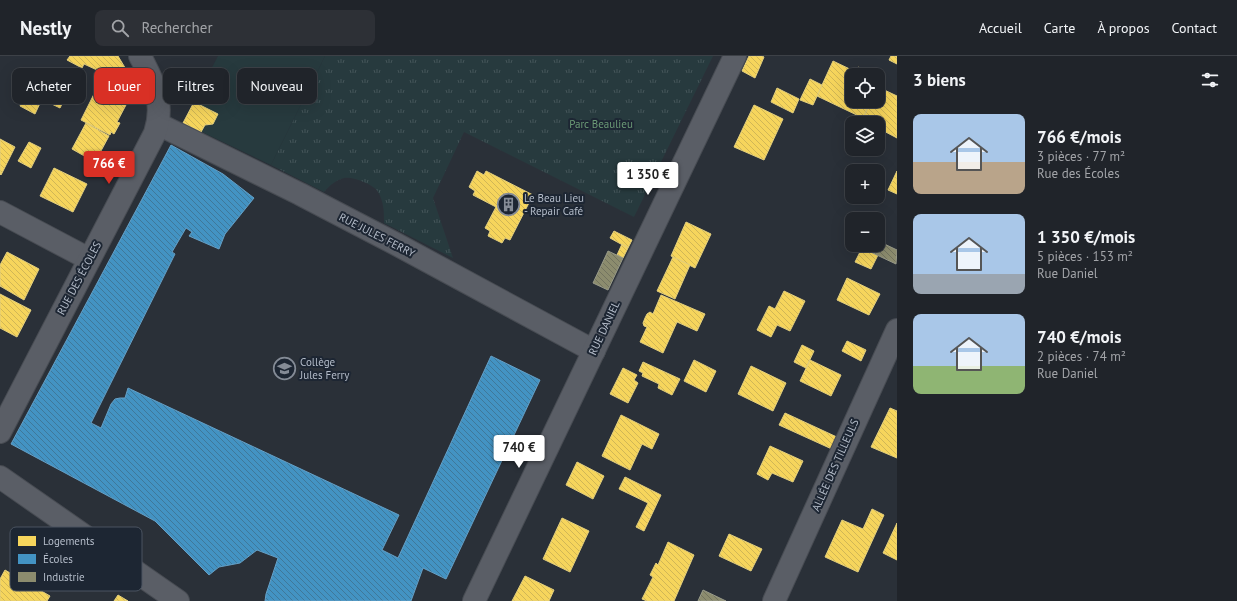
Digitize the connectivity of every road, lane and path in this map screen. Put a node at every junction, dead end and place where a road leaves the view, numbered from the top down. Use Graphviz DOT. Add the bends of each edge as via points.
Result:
graph roads {
  1 [pos="140,56"];
  2 [pos="735,56"];
  3 [pos="158,124"];
  4 [pos="0,212"];
  5 [pos="89,259"];
  6 [pos="897,330"];
  7 [pos="594,351"];
  8 [pos="0,432"];
  9 [pos="0,477"];
  10 [pos="72,527"];
  11 [pos="142,576"];
  12 [pos="178,601"];
  13 [pos="474,601"];
  14 [pos="774,601"];
  1 -- 3 [label="street, RUE DES ÉCOLES" via="155,84 159,104"];
  2 -- 7 [label="street, RUE DANIEL"];
  3 -- 5 [label="street, RUE DES ÉCOLES" via="121,201"];
  3 -- 7 [label="street, RUE JULES FERRY" via="300,194"];
  4 -- 5 [label="street"];
  5 -- 8 [label="street, RUE DES ÉCOLES"];
  6 -- 14 [label="street, ALLÉE DES TILLEULS"];
  7 -- 13 [label="street, RUE DANIEL"];
  9 -- 10 [label="street"];
  11 -- 12 [label="street"];
}
